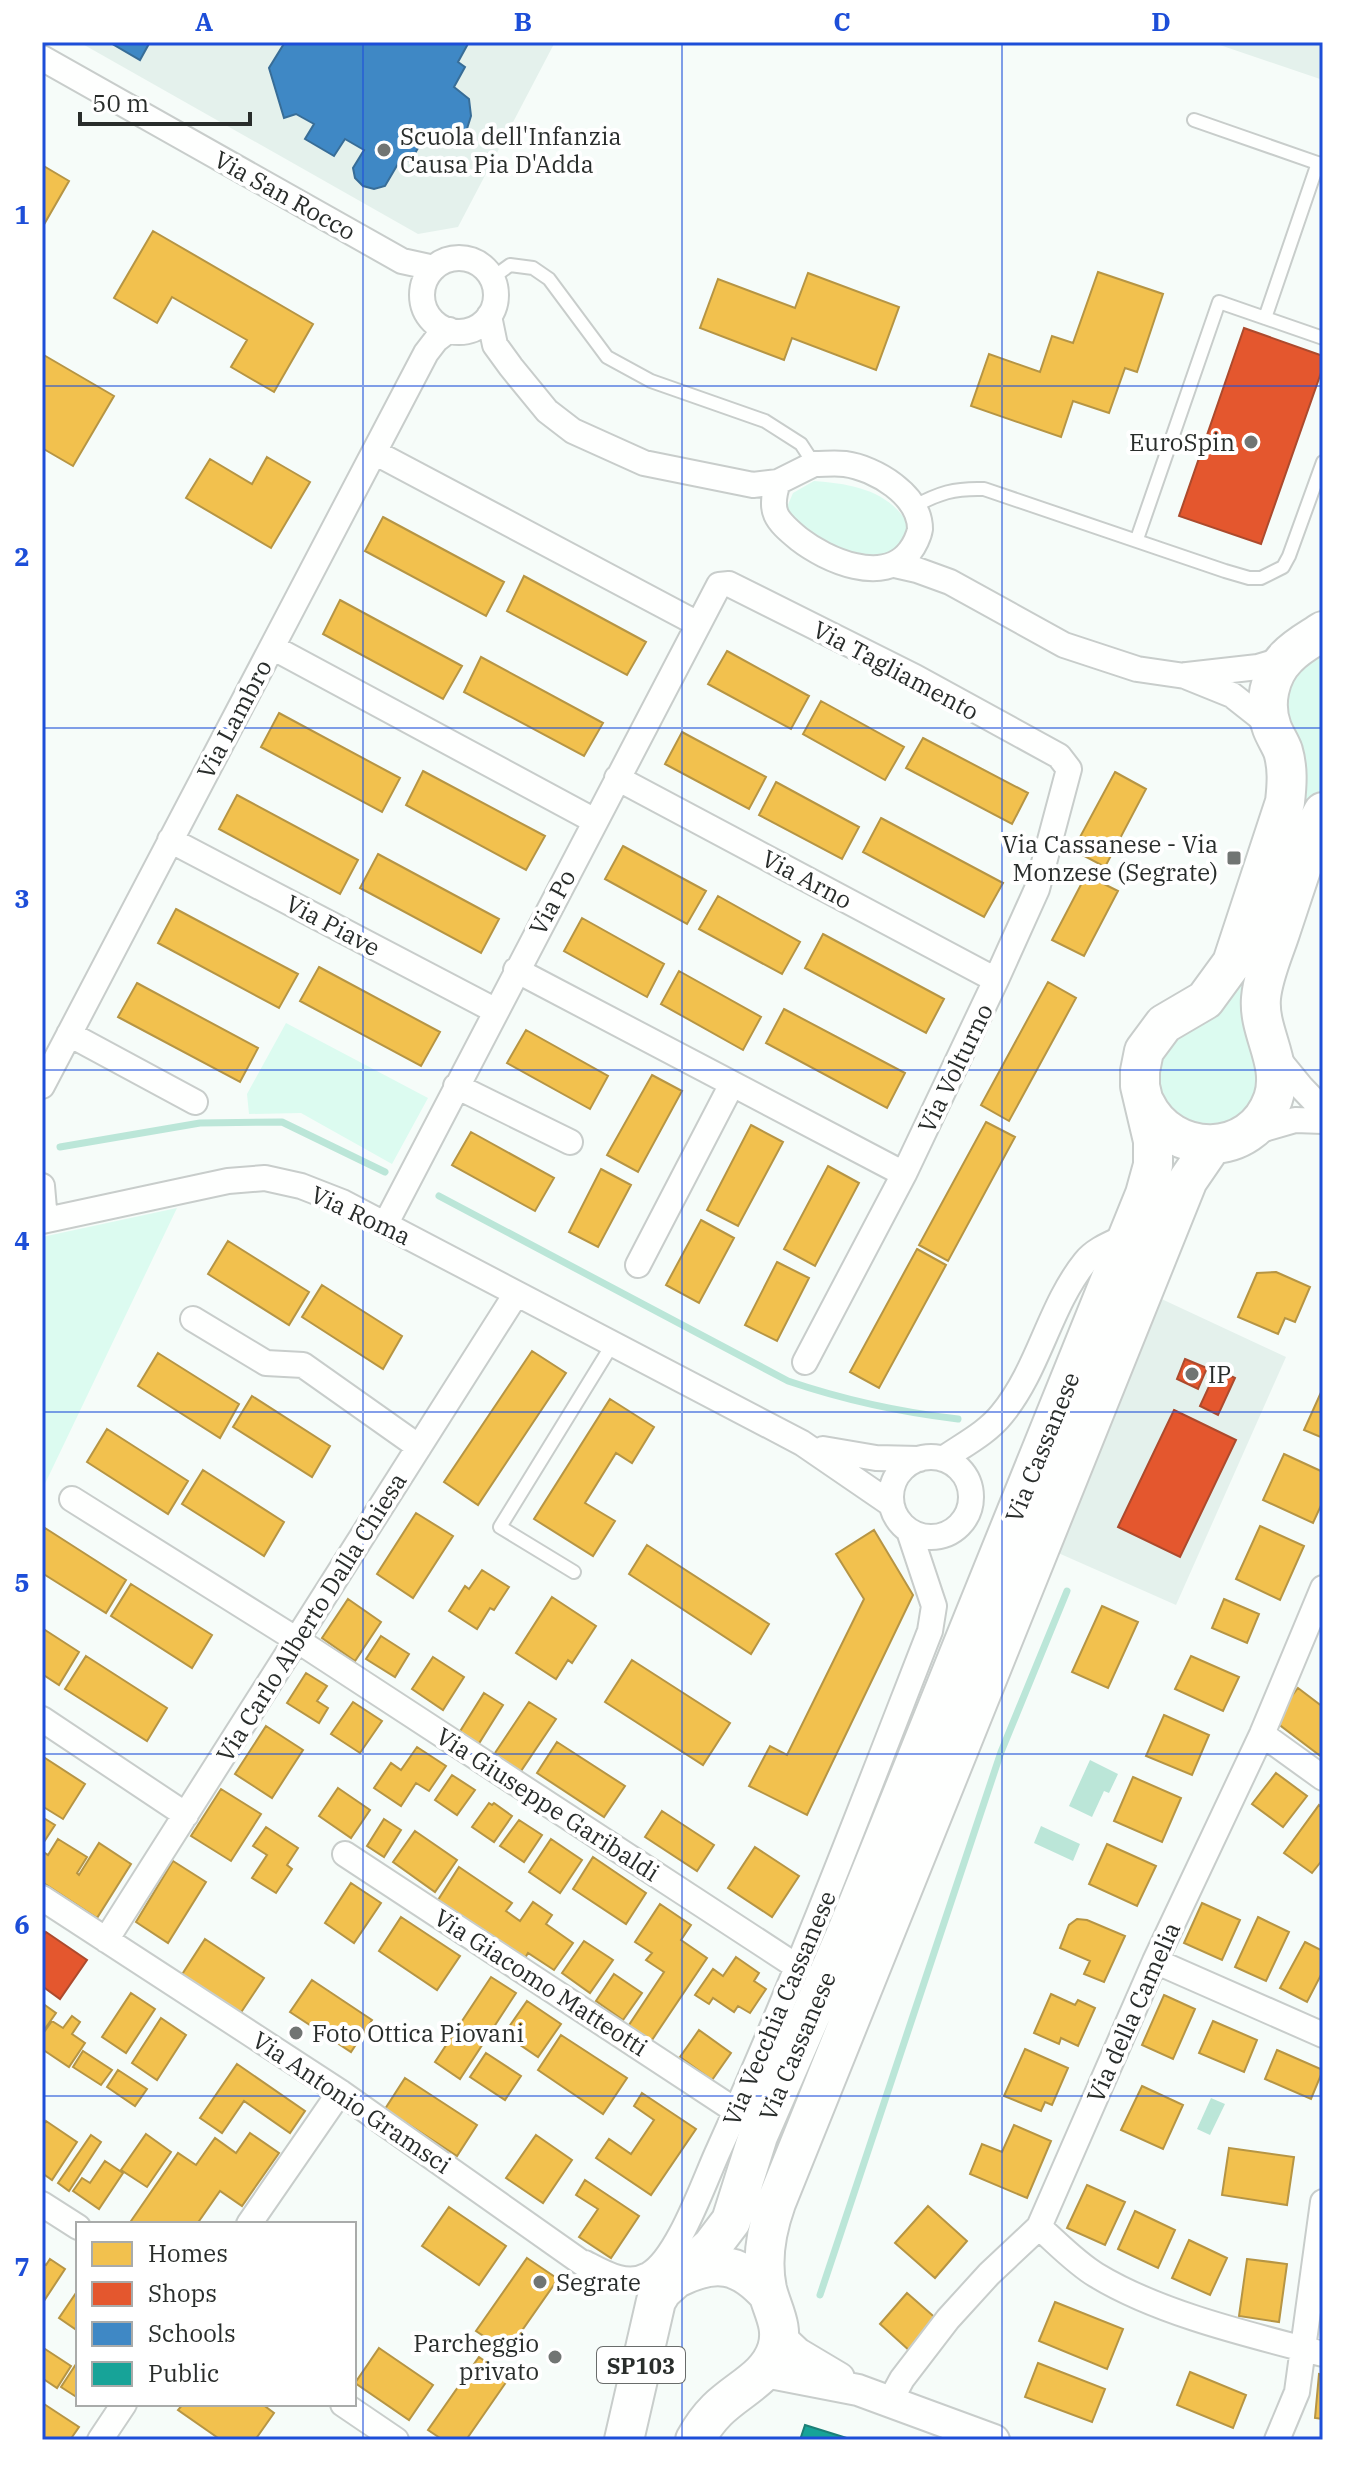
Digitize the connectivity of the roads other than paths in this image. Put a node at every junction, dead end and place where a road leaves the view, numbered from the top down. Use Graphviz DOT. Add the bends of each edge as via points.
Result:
graph roads {
  1 [pos="42,58"];
  2 [pos="1194,120"];
  3 [pos="1321,164"];
  4 [pos="429,277"];
  5 [pos="492,278"];
  6 [pos="489,316"];
  7 [pos="1265,318"];
  8 [pos="448,326"];
  9 [pos="1323,338"];
  10 [pos="495,345"];
  11 [pos="374,452"];
  12 [pos="1323,462"];
  13 [pos="814,464"];
  14 [pos="775,491"];
  15 [pos="916,518"];
  16 [pos="1137,539"];
  17 [pos="895,565"];
  18 [pos="950,582"];
  19 [pos="725,584"];
  20 [pos="698,624"];
  21 [pos="1310,642"];
  22 [pos="272,647"];
  23 [pos="1185,676"];
  24 [pos="1270,725"];
  25 [pos="1065,761"];
  26 [pos="617,778"];
  27 [pos="1323,812"];
  28 [pos="595,821"];
  29 [pos="170,840"];
  30 [pos="516,970"];
  31 [pos="996,980"];
  32 [pos="496,1011"];
  33 [pos="69,1034"];
  34 [pos="1272,1051"];
  35 [pos="732,1084"];
  36 [pos="42,1086"];
  37 [pos="456,1086"];
  38 [pos="1144,1101"];
  39 [pos="195,1102"];
  40 [pos="1323,1110"];
  41 [pos="1323,1121"];
  42 [pos="1228,1140"];
  43 [pos="570,1142"];
  44 [pos="904,1174"];
  45 [pos="42,1186"];
  46 [pos="44,1220"];
  47 [pos="385,1225"];
  48 [pos="1127,1236"];
  49 [pos="638,1265"];
  50 [pos="516,1294"];
  51 [pos="193,1319"];
  52 [pos="612,1345"];
  53 [pos="805,1362"];
  54 [pos="802,1443"];
  55 [pos="419,1447"];
  56 [pos="931,1459"];
  57 [pos="72,1499"];
  58 [pos="891,1504"];
  59 [pos="909,1531"];
  60 [pos="574,1572"];
  61 [pos="1323,1588"];
  62 [pos="297,1640"];
  63 [pos="42,1719"];
  64 [pos="1262,1734"];
  65 [pos="1323,1778"];
  66 [pos="186,1815"];
  67 [pos="345,1854"];
  68 [pos="42,1898"];
  69 [pos="106,1940"];
  70 [pos="1155,1961"];
  71 [pos="799,1968"];
  72 [pos="1323,2035"];
  73 [pos="340,2092"];
  74 [pos="736,2111"];
  75 [pos="1323,2202"];
  76 [pos="42,2204"];
  77 [pos="250,2222"];
  78 [pos="76,2226"];
  79 [pos="1039,2227"];
  80 [pos="585,2263"];
  81 [pos="670,2284"];
  82 [pos="768,2294"];
  83 [pos="780,2337"];
  84 [pos="1314,2352"];
  85 [pos="765,2372"];
  86 [pos="858,2390"];
  87 [pos="890,2401"];
  88 [pos="123,2406"];
  89 [pos="346,2406"];
  90 [pos="100,2440"];
  91 [pos="396,2440"];
  92 [pos="624,2440"];
  93 [pos="695,2440"];
  94 [pos="994,2440"];
  95 [pos="1277,2440"];
  1 -- 4 [label="street, Via San Rocco"];
  2 -- 3 [label="lane"];
  3 -- 7 [label="lane"];
  4 -- 5 [label="street" via="450,259 466,259"];
  4 -- 8 [label="street" via="424,307"];
  5 -- 6 [label="street" via="496,293"];
  5 -- 13 [label="lane" via="510,265 533,268 549,279 607,357 651,381 765,421 801,444"];
  6 -- 8 [label="street" via="475,328"];
  6 -- 10 [label="street"];
  7 -- 9 [label="lane"];
  7 -- 16 [label="lane" via="1219,302"];
  8 -- 10 [label="street"];
  8 -- 11 [label="street, Via Lambro" via="430,337"];
  10 -- 14 [label="street" via="547,411 573,431 644,463"];
  11 -- 20 [label="street"];
  11 -- 22 [label="street, Via Lambro"];
  12 -- 16 [label="lane" via="1289,556 1268,577 1249,578"];
  13 -- 14 [label="street"];
  13 -- 15 [label="street" via="847,464 889,482"];
  14 -- 17 [label="street" via="775,517 812,549 855,566"];
  15 -- 16 [label="lane" via="934,495 957,488 984,489"];
  15 -- 17 [label="street" via="914,546"];
  15 -- 18 [label="street" via="929,551"];
  17 -- 18 [label="street"];
  18 -- 23 [label="street" via="1064,645 1137,669"];
  19 -- 20 [label="street, Via Po" via="719,585"];
  19 -- 25 [label="street, Via Tagliamento" via="915,677"];
  20 -- 26 [label="street, Via Po"];
  21 -- 23 [label="street" via="1258,667"];
  21 -- 24 [label="main road, Via Cassanese" via="1269,689"];
  22 -- 28 [label="street"];
  22 -- 29 [label="street, Via Lambro"];
  23 -- 24 [label="street" via="1232,695"];
  24 -- 38 [label="main road, Via Cassanese" via="1282,750 1285,802 1232,963 1205,1000 1155,1033 1140,1071"];
  25 -- 31 [label="street, Via Volturno" via="1069,775 1037,889"];
  26 -- 28 [label="street, Via Po"];
  26 -- 31 [label="street, Via Arno"];
  27 -- 34 [label="main road, Via Cassanese" via="1262,984 1262,1023"];
  28 -- 30 [label="street, Via Po"];
  29 -- 32 [label="street, Via Piave"];
  29 -- 33 [label="street, Via Lambro"];
  30 -- 32 [label="street, Via Po"];
  30 -- 35 [label="street"];
  31 -- 44 [label="street, Via Volturno"];
  32 -- 37 [label="street, Via Po"];
  33 -- 36 [label="street, Via Lambro"];
  33 -- 39 [label="street"];
  34 -- 40 [label="street"];
  34 -- 42 [label="main road, Via Cassanese" via="1277,1072 1274,1097 1262,1118"];
  35 -- 44 [label="street"];
  35 -- 49 [label="street"];
  37 -- 43 [label="street"];
  37 -- 47 [label="street, Via Po"];
  38 -- 42 [label="main road" via="1156,1122 1187,1142"];
  38 -- 48 [label="main road, Via Cassanese" via="1153,1165"];
  41 -- 42 [label="street" via="1295,1120"];
  42 -- 82 [label="main road, Via Cassanese" via="1188,1180 776,2203 765,2248"];
  44 -- 53 [label="street, Via Volturno"];
  45 -- 46 [label="street"];
  46 -- 47 [label="street, Via Roma" via="265,1178 342,1202"];
  47 -- 50 [label="street, Via Roma"];
  48 -- 56 [label="street" via="1086,1260 1003,1414 984,1432"];
  48 -- 81 [label="main road, Via Cassanese" via="845,1936 758,2136 731,2221"];
  50 -- 52 [label="street, Via Roma"];
  50 -- 55 [label="street, Via Carlo Alberto Dalla Chiesa"];
  51 -- 55 [label="street" via="266,1363 303,1365"];
  52 -- 54 [label="street, Via Roma"];
  52 -- 60 [label="lane" via="500,1527"];
  54 -- 56 [label="street, Via Roma" via="843,1454"];
  54 -- 58 [label="street, Via Roma"];
  55 -- 62 [label="street, Via Carlo Alberto Dalla Chiesa"];
  56 -- 58 [label="street" via="909,1464 894,1481"];
  56 -- 59 [label="street" via="955,1465 965,1475 970,1487 968,1514 948,1534 921,1536"];
  57 -- 62 [label="street, Via Giuseppe Garibaldi"];
  58 -- 59 [label="street"];
  59 -- 71 [label="street, Via Vecchia Cassanese" via="934,1606 930,1631"];
  61 -- 64 [label="street, Via della Camelia"];
  62 -- 66 [label="street, Via Carlo Alberto Dalla Chiesa"];
  62 -- 71 [label="street, Via Giuseppe Garibaldi"];
  63 -- 66 [label="street"];
  64 -- 65 [label="street"];
  64 -- 70 [label="street, Via della Camelia"];
  66 -- 69 [label="street, Via Carlo Alberto Dalla Chiesa"];
  67 -- 74 [label="street, Via Giacomo Matteotti"];
  68 -- 69 [label="street, Via Antonio Gramsci"];
  69 -- 73 [label="street, Via Antonio Gramsci"];
  70 -- 72 [label="street"];
  70 -- 79 [label="street, Via della Camelia"];
  71 -- 74 [label="street, Via Vecchia Cassanese"];
  73 -- 77 [label="street"];
  73 -- 80 [label="street, Via Antonio Gramsci"];
  74 -- 80 [label="street, Via Vecchia Cassanese" via="663,2263 648,2275 629,2280"];
  75 -- 84 [label="street"];
  76 -- 78 [label="street"];
  79 -- 84 [label="street" via="1095,2274 1153,2302"];
  79 -- 87 [label="street, Via della Camelia" via="948,2319"];
  80 -- 81 [label="street, Via Antonio Gramsci" via="627,2292"];
  81 -- 82 [label="main road" via="708,2265 723,2266 745,2273"];
  81 -- 92 [label="main road, Via Cassanese / SP103" via="654,2309"];
  82 -- 83 [label="main road, Via Cassanese"];
  83 -- 85 [label="main road"];
  83 -- 86 [label="street"];
  84 -- 95 [label="street"];
  85 -- 86 [label="street"];
  85 -- 93 [label="main road" via="718,2409"];
  86 -- 87 [label="street"];
  87 -- 94 [label="street"];
  88 -- 90 [label="street"];
  89 -- 91 [label="street"];
}
